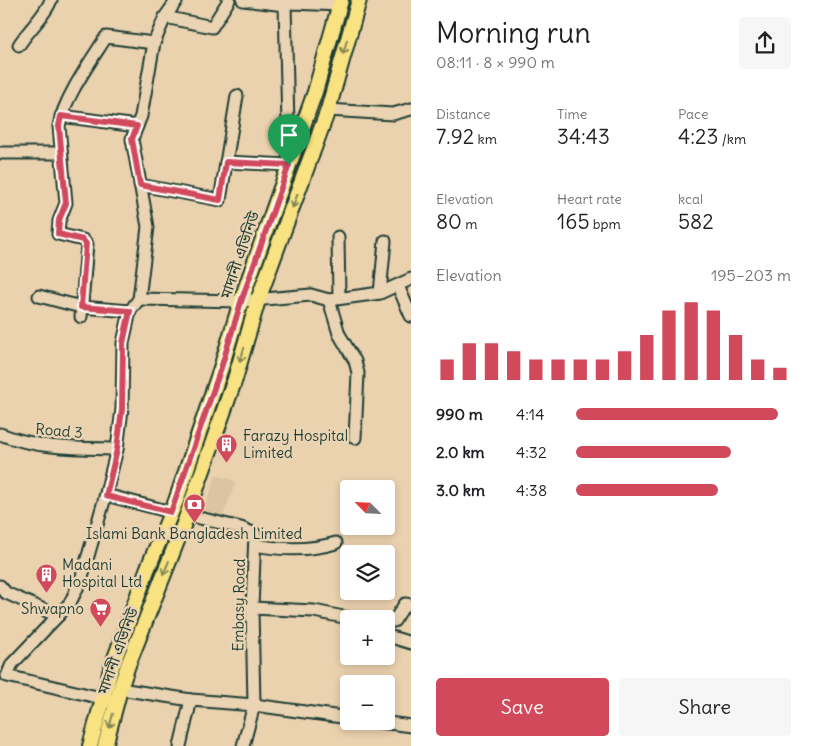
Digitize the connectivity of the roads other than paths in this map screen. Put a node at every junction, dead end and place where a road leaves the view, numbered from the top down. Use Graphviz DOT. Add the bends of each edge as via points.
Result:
graph roads {
  1 [pos="51,0"];
  2 [pos="177,0"];
  3 [pos="229,0"];
  4 [pos="243,0"];
  5 [pos="359,0"];
  6 [pos="290,2"];
  7 [pos="341,3"];
  8 [pos="165,17"];
  9 [pos="154,43"];
  10 [pos="19,45"];
  11 [pos="236,96"];
  12 [pos="411,109"];
  13 [pos="328,110"];
  14 [pos="61,116"];
  15 [pos="137,126"];
  16 [pos="61,153"];
  17 [pos="0,154"];
  18 [pos="226,162"];
  19 [pos="289,165"];
  20 [pos="140,185"];
  21 [pos="338,237"];
  22 [pos="385,241"];
  23 [pos="411,279"];
  24 [pos="398,286"];
  25 [pos="380,294"];
  26 [pos="39,296"];
  27 [pos="139,299"];
  28 [pos="334,299"];
  29 [pos="258,300"];
  30 [pos="241,302"];
  31 [pos="130,311"];
  32 [pos="81,312"];
  33 [pos="411,316"];
  34 [pos="0,434"];
  35 [pos="355,438"];
  36 [pos="117,449"];
  37 [pos="106,496"];
  38 [pos="171,512"];
  39 [pos="187,516"];
  40 [pos="336,543"];
  41 [pos="255,545"];
  42 [pos="0,586"];
  43 [pos="411,605"];
  44 [pos="252,608"];
  45 [pos="58,616"];
  46 [pos="340,616"];
  47 [pos="395,619"];
  48 [pos="395,638"];
  49 [pos="411,643"];
  50 [pos="118,695"];
  51 [pos="101,699"];
  52 [pos="191,700"];
  53 [pos="254,705"];
  54 [pos="340,717"];
  55 [pos="395,724"];
  56 [pos="411,726"];
  57 [pos="90,746"];
  58 [pos="104,746"];
  59 [pos="180,746"];
  60 [pos="244,746"];
  1 -- 10 [label="street" via="44,15"];
  2 -- 8 [label="street"];
  3 -- 8 [label="street" via="212,27"];
  4 -- 6 [label="street"];
  5 -- 13 [label="main road, মাদানী এভিনিউ, one-way"];
  6 -- 7 [label="street"];
  6 -- 19 [label="street"];
  7 -- 19 [label="main road, মাদানী এভিনিউ"];
  8 -- 9 [label="street"];
  9 -- 14 [label="street" via="106,37"];
  9 -- 15 [label="street"];
  11 -- 18 [label="street"];
  12 -- 13 [label="street" via="393,114"];
  13 -- 29 [label="main road, মাদানী এভিনিউ, one-way"];
  14 -- 15 [label="street"];
  14 -- 16 [label="street"];
  15 -- 20 [label="street" via="132,139"];
  16 -- 17 [label="street"];
  16 -- 32 [label="street" via="66,203 59,220 58,234 83,240 86,244"];
  18 -- 19 [label="street"];
  18 -- 20 [label="street" via="220,200"];
  19 -- 30 [label="main road, মাদানী এভিনিউ"];
  20 -- 27 [label="street" via="148,227"];
  21 -- 28 [label="street"];
  22 -- 25 [label="street"];
  23 -- 24 [label="street"];
  24 -- 25 [label="street"];
  24 -- 33 [label="street"];
  25 -- 28 [label="street"];
  26 -- 32 [label="street"];
  27 -- 30 [label="street"];
  27 -- 31 [label="street"];
  28 -- 29 [label="street" via="311,295"];
  28 -- 35 [label="street" via="339,334 355,360 358,373"];
  29 -- 30 [label="street"];
  29 -- 39 [label="main road, মাদানী এভিনিউ, one-way" via="235,379"];
  30 -- 38 [label="main road, মাদানী এভিনিউ"];
  31 -- 32 [label="street"];
  31 -- 36 [label="street" via="123,343 122,409"];
  34 -- 36 [label="street, Road 3" via="50,447"];
  36 -- 37 [label="street"];
  37 -- 38 [label="street"];
  37 -- 45 [label="street" via="81,580 70,602"];
  38 -- 51 [label="main road, মাদানী এভিনিউ" via="127,622"];
  39 -- 41 [label="street, Embasy Road" via="241,528 255,534"];
  39 -- 50 [label="main road, মাদানী এভিনিউ, one-way"];
  40 -- 41 [label="street" via="294,550"];
  41 -- 44 [label="street, Embasy Road"];
  42 -- 45 [label="street" via="6,593"];
  43 -- 47 [label="street" via="405,604"];
  44 -- 46 [label="street" via="314,611"];
  44 -- 53 [label="street, Embasy Road"];
  45 -- 51 [label="street" via="12,664 8,676"];
  48 -- 49 [label="street"];
  50 -- 51 [label="street"];
  50 -- 52 [label="street"];
  50 -- 58 [label="main road, মাদানী এভিনিউ, one-way"];
  51 -- 57 [label="main road, মাদানী এভিনিউ"];
  52 -- 53 [label="street"];
  52 -- 59 [label="street"];
  53 -- 54 [label="street"];
  53 -- 60 [label="street, Embasy Road"];
  55 -- 56 [label="street"];
}
